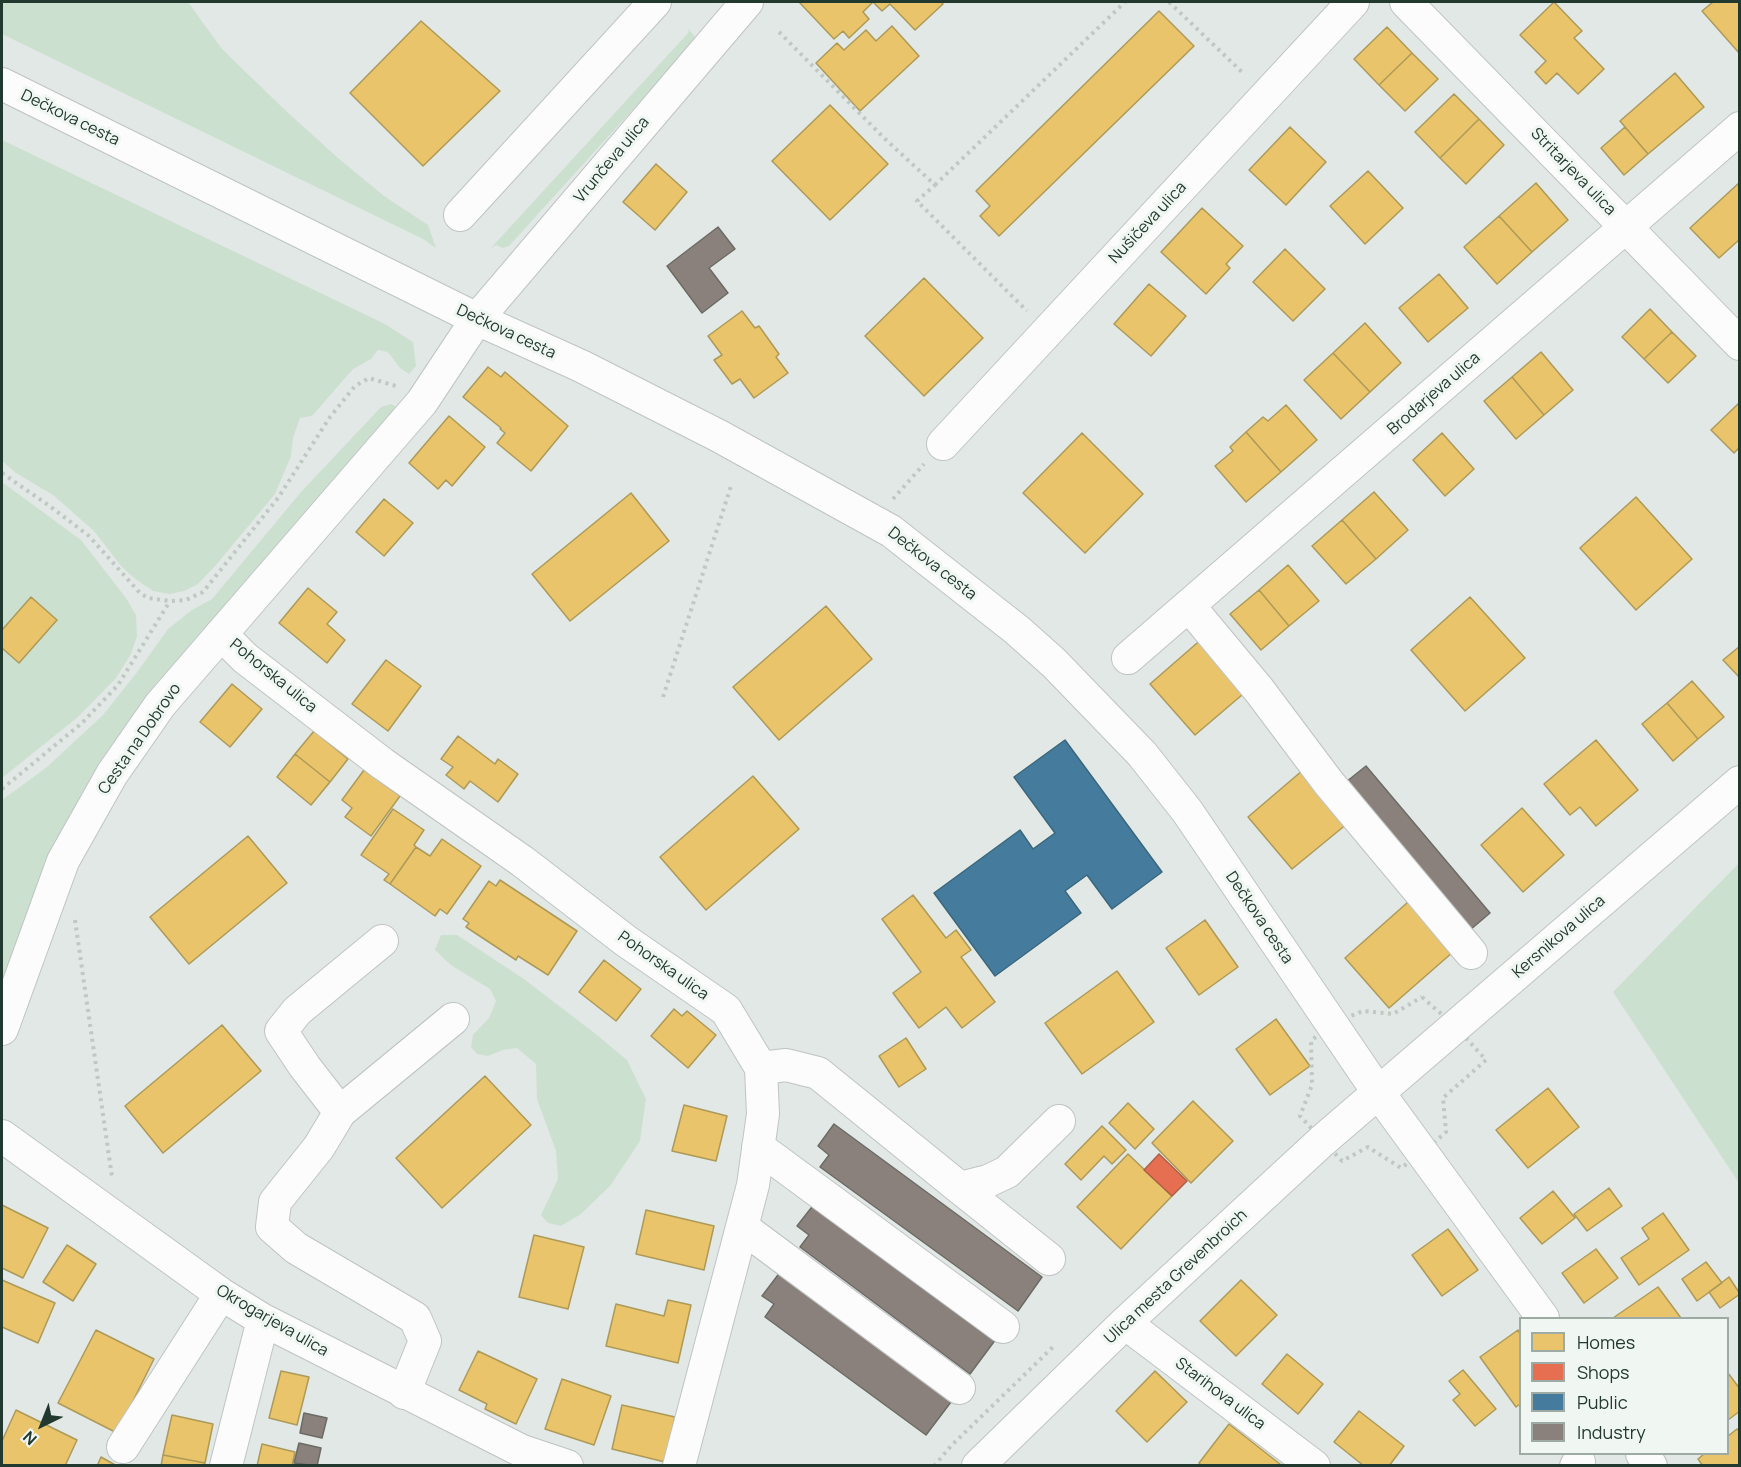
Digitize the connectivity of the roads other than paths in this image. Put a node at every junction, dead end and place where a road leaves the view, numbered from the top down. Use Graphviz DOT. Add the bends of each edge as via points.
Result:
graph roads {
  1 [pos="655,2"];
  2 [pos="745,2"];
  3 [pos="1353,2"];
  4 [pos="1406,2"];
  5 [pos="2,84"];
  6 [pos="1740,128"];
  7 [pos="460,214"];
  8 [pos="1627,227"];
  9 [pos="477,319"];
  10 [pos="1740,344"];
  11 [pos="943,444"];
  12 [pos="1189,606"];
  13 [pos="221,634"];
  14 [pos="1128,658"];
  15 [pos="1740,782"];
  16 [pos="382,942"];
  17 [pos="1471,953"];
  18 [pos="453,1019"];
  19 [pos="2,1029"];
  20 [pos="761,1068"];
  21 [pos="1378,1092"];
  22 [pos="340,1112"];
  23 [pos="1059,1121"];
  24 [pos="2,1136"];
  25 [pos="758,1147"];
  26 [pos="960,1188"];
  27 [pos="742,1227"];
  28 [pos="1050,1259"];
  29 [pos="221,1294"];
  30 [pos="1541,1317"];
  31 [pos="263,1320"];
  32 [pos="1125,1323"];
  33 [pos="1003,1327"];
  34 [pos="959,1388"];
  35 [pos="404,1393"];
  36 [pos="123,1447"];
  37 [pos="226,1466"];
  38 [pos="567,1466"];
  39 [pos="679,1466"];
  40 [pos="978,1466"];
  41 [pos="1314,1466"];
  1 -- 7 [label="street"];
  2 -- 9 [label="street, Vrunčeva ulica"];
  3 -- 11 [label="street, Nušičeva ulica"];
  4 -- 8 [label="street, Stritarjeva ulica"];
  5 -- 9 [label="street, Dečkova cesta"];
  6 -- 8 [label="street, Brodarjeva ulica"];
  8 -- 10 [label="street, Stritarjeva ulica"];
  8 -- 12 [label="street, Brodarjeva ulica"];
  9 -- 13 [label="street, Cesta na Dobrovo" via="422,402"];
  9 -- 21 [label="street, Dečkova cesta" via="719,436 874,521 1017,630 1142,754 1187,811"];
  12 -- 14 [label="street, Brodarjeva ulica"];
  12 -- 17 [label="street" via="1328,782"];
  13 -- 19 [label="street, Cesta na Dobrovo" via="160,705 112,774 63,861"];
  13 -- 20 [label="street, Pohorska ulica" via="245,658 383,764 726,1010"];
  15 -- 21 [label="street, Kersnikova ulica"];
  16 -- 22 [label="street" via="297,1011 281,1031"];
  18 -- 22 [label="street"];
  20 -- 25 [label="street, Pohorska ulica" via="763,1114"];
  20 -- 26 [label="street" via="786,1065 818,1073"];
  21 -- 30 [label="street, Dečkova cesta"];
  21 -- 32 [label="street, Ulica mesta Grevenbroich"];
  22 -- 35 [label="street" via="319,1148 275,1202 272,1227 296,1248 415,1318 425,1341"];
  23 -- 26 [label="street" via="1007,1172"];
  24 -- 29 [label="street, Okrogarjeva ulica"];
  25 -- 27 [label="street, Pohorska ulica"];
  25 -- 33 [label="street"];
  26 -- 28 [label="street"];
  27 -- 34 [label="street"];
  27 -- 39 [label="street, Pohorska ulica"];
  29 -- 31 [label="street, Okrogarjeva ulica"];
  29 -- 36 [label="street"];
  31 -- 35 [label="street, Okrogarjeva ulica"];
  31 -- 37 [label="street"];
  32 -- 40 [label="street, Ulica mesta Grevenbroich"];
  32 -- 41 [label="street, Starihova ulica"];
  35 -- 38 [label="street, Okrogarjeva ulica" via="522,1450"];
}
